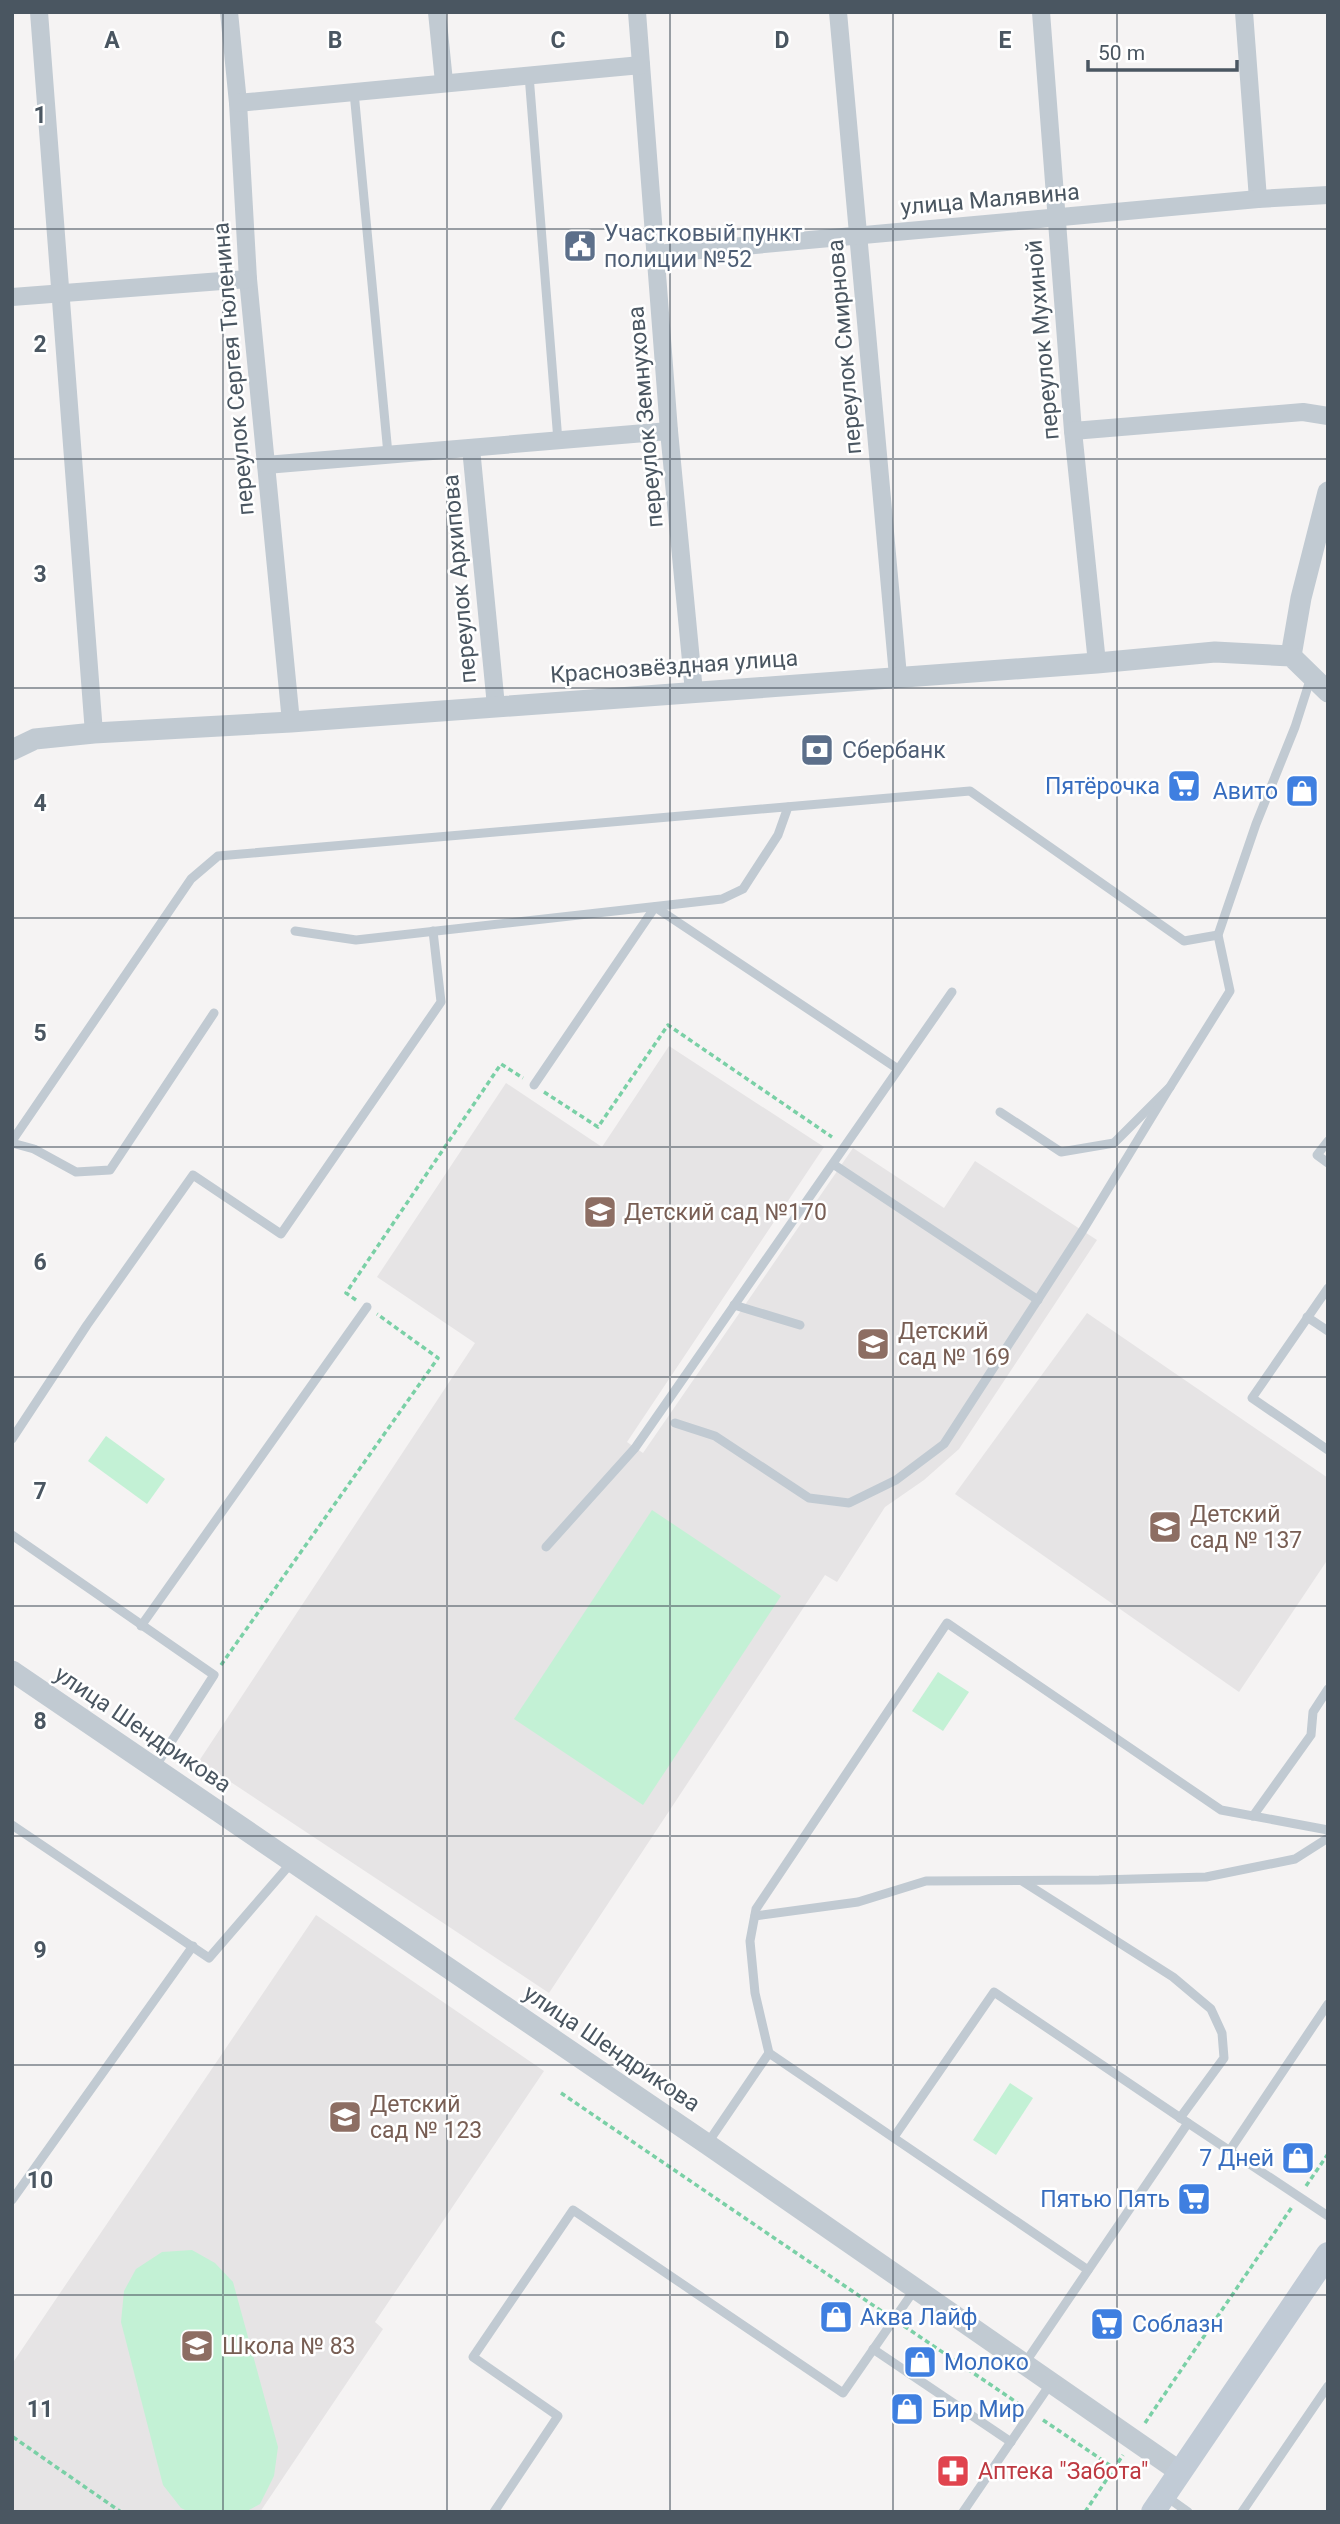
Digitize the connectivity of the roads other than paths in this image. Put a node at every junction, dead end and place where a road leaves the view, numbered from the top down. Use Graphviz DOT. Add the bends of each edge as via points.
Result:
graph roads {
  1 [pos="40,12"];
  2 [pos="229,12"];
  3 [pos="437,12"];
  4 [pos="637,12"];
  5 [pos="838,12"];
  6 [pos="1041,12"];
  7 [pos="1244,12"];
  8 [pos="641,65"];
  9 [pos="529,75"];
  10 [pos="444,82"];
  11 [pos="354,92"];
  12 [pos="239,103"];
  13 [pos="1328,195"];
  14 [pos="1258,199"];
  15 [pos="1056,218"];
  16 [pos="858,235"];
  17 [pos="656,254"];
  18 [pos="248,279"];
  19 [pos="61,294"];
  20 [pos="12,298"];
  21 [pos="1328,416"];
  22 [pos="669,431"];
  23 [pos="1073,431"];
  24 [pos="558,441"];
  25 [pos="471,448"];
  26 [pos="388,454"];
  27 [pos="266,465"];
  28 [pos="1328,492"];
  29 [pos="1291,656"];
  30 [pos="1097,663"];
  31 [pos="898,676"];
  32 [pos="1311,676"];
  33 [pos="694,692"];
  34 [pos="1328,692"];
  35 [pos="496,705"];
  36 [pos="291,722"];
  37 [pos="93,733"];
  38 [pos="12,750"];
  39 [pos="788,807"];
  40 [pos="655,907"];
  41 [pos="295,931"];
  42 [pos="433,931"];
  43 [pos="1218,935"];
  44 [pos="952,992"];
  45 [pos="214,1013"];
  46 [pos="898,1069"];
  47 [pos="534,1086"];
  48 [pos="1170,1087"];
  49 [pos="1000,1112"];
  50 [pos="1328,1140"];
  51 [pos="12,1142"];
  52 [pos="1328,1163"];
  53 [pos="832,1164"];
  54 [pos="1328,1288"];
  55 [pos="1038,1300"];
  56 [pos="734,1305"];
  57 [pos="367,1307"];
  58 [pos="1307,1317"];
  59 [pos="800,1325"];
  60 [pos="1328,1331"];
  61 [pos="675,1423"];
  62 [pos="12,1439"];
  63 [pos="1328,1450"];
  64 [pos="12,1535"];
  65 [pos="546,1547"];
  66 [pos="141,1626"];
  67 [pos="12,1671"];
  68 [pos="1328,1689"];
  69 [pos="154,1768"];
  70 [pos="1253,1816"];
  71 [pos="12,1825"];
  72 [pos="1328,1830"];
  73 [pos="1328,1838"];
  74 [pos="292,1862"];
  75 [pos="1020,1880"];
  76 [pos="754,1916"];
  77 [pos="193,1947"];
  78 [pos="1328,2004"];
  79 [pos="769,2053"];
  80 [pos="1184,2120"];
  81 [pos="894,2137"];
  82 [pos="707,2144"];
  83 [pos="1230,2150"];
  84 [pos="12,2200"];
  85 [pos="1328,2216"];
  86 [pos="1328,2254"];
  87 [pos="1088,2270"];
  88 [pos="916,2288"];
  89 [pos="873,2349"];
  90 [pos="1025,2363"];
  91 [pos="1052,2381"];
  92 [pos="1328,2386"];
  93 [pos="1011,2442"];
  94 [pos="1180,2472"];
  95 [pos="1159,2504"];
  96 [pos="494,2512"];
  97 [pos="963,2512"];
  98 [pos="1188,2512"];
  99 [pos="1242,2512"];
  1 -- 19 [label="street"];
  2 -- 12 [label="street, переулок Сергея Тюленина"];
  3 -- 10 [label="street"];
  4 -- 8 [label="street, переулок Земнухова"];
  5 -- 16 [label="street, переулок Смирнова"];
  6 -- 15 [label="street, переулок Мухиной"];
  7 -- 14 [label="street"];
  8 -- 9 [label="street"];
  8 -- 17 [label="street, переулок Земнухова"];
  9 -- 10 [label="street"];
  9 -- 24 [label="lane"];
  10 -- 11 [label="street"];
  11 -- 12 [label="street"];
  11 -- 26 [label="lane"];
  12 -- 18 [label="street, переулок Сергея Тюленина"];
  13 -- 14 [label="street, улица Малявина"];
  14 -- 15 [label="street, улица Малявина"];
  15 -- 16 [label="street, улица Малявина"];
  15 -- 23 [label="street, переулок Мухиной"];
  16 -- 17 [label="street, улица Малявина"];
  16 -- 31 [label="street, переулок Смирнова"];
  17 -- 22 [label="street, переулок Земнухова"];
  18 -- 19 [label="street"];
  18 -- 27 [label="street, переулок Сергея Тюленина"];
  19 -- 20 [label="street"];
  19 -- 37 [label="street"];
  21 -- 23 [label="street" via="1303,412"];
  22 -- 24 [label="street"];
  22 -- 33 [label="street, переулок Земнухова"];
  23 -- 30 [label="street, переулок Мухиной"];
  24 -- 25 [label="street"];
  25 -- 26 [label="street"];
  25 -- 35 [label="street, переулок Архипова"];
  26 -- 27 [label="street"];
  27 -- 36 [label="street, переулок Сергея Тюленина"];
  28 -- 29 [label="street"];
  29 -- 30 [label="street, Краснозвёздная улица" via="1215,652"];
  29 -- 32 [label="street"];
  30 -- 31 [label="street, Краснозвёздная улица"];
  31 -- 33 [label="street, Краснозвёздная улица"];
  32 -- 34 [label="street"];
  32 -- 43 [label="lane"];
  33 -- 35 [label="street, Краснозвёздная улица"];
  35 -- 36 [label="street, Краснозвёздная улица"];
  36 -- 37 [label="street, Краснозвёздная улица"];
  37 -- 38 [label="street, Краснозвёздная улица" via="35,739"];
  39 -- 40 [label="lane" via="778,835 743,889 722,900"];
  39 -- 43 [label="lane" via="970,791 1184,941"];
  39 -- 51 [label="lane" via="218,856 191,879"];
  40 -- 42 [label="lane"];
  40 -- 46 [label="lane"];
  40 -- 47 [label="lane"];
  41 -- 42 [label="lane" via="356,940"];
  42 -- 62 [label="lane" via="441,1002 281,1234 193,1175"];
  43 -- 48 [label="lane" via="1230,991"];
  44 -- 46 [label="lane"];
  45 -- 51 [label="lane" via="110,1170 76,1172"];
  46 -- 53 [label="lane"];
  48 -- 49 [label="lane" via="1114,1143 1061,1152"];
  48 -- 55 [label="lane"];
  50 -- 52 [label="lane" via="1317,1156"];
  53 -- 55 [label="lane"];
  53 -- 56 [label="lane"];
  54 -- 58 [label="lane"];
  55 -- 61 [label="lane" via="944,1444 896,1480 849,1503 809,1498 715,1436"];
  56 -- 59 [label="lane"];
  56 -- 65 [label="lane" via="635,1448"];
  57 -- 66 [label="lane"];
  58 -- 60 [label="lane"];
  58 -- 63 [label="lane" via="1252,1398"];
  64 -- 66 [label="lane"];
  66 -- 69 [label="lane" via="214,1675"];
  67 -- 69 [label="street, улица Шендрикова"];
  68 -- 70 [label="lane" via="1312,1712 1311,1735"];
  69 -- 74 [label="street, улица Шендрикова"];
  70 -- 72 [label="lane"];
  70 -- 76 [label="lane" via="1221,1810 947,1623"];
  71 -- 77 [label="lane"];
  73 -- 75 [label="lane" via="1295,1859 1206,1877"];
  74 -- 77 [label="lane" via="209,1958"];
  74 -- 82 [label="street, улица Шендрикова"];
  75 -- 76 [label="lane" via="926,1881 858,1902"];
  75 -- 80 [label="lane" via="1174,1977 1211,2009 1222,2034 1224,2058"];
  76 -- 79 [label="lane" via="750,1941 755,1993"];
  77 -- 84 [label="lane"];
  78 -- 83 [label="lane"];
  79 -- 81 [label="lane"];
  79 -- 82 [label="lane"];
  80 -- 81 [label="lane" via="994,1992"];
  80 -- 83 [label="lane"];
  80 -- 87 [label="lane"];
  81 -- 87 [label="lane"];
  82 -- 88 [label="street, улица Шендрикова"];
  83 -- 85 [label="lane"];
  86 -- 94 [label="main road"];
  87 -- 90 [label="lane"];
  88 -- 89 [label="lane"];
  88 -- 90 [label="street, улица Шендрикова"];
  89 -- 93 [label="lane"];
  89 -- 96 [label="lane" via="843,2393 573,2210 473,2357 558,2416"];
  90 -- 91 [label="street, улица Шендрикова"];
  91 -- 93 [label="lane"];
  91 -- 94 [label="street, улица Шендрикова"];
  92 -- 99 [label="lane"];
  93 -- 97 [label="lane"];
  94 -- 95 [label="main road"];
  95 -- 98 [label="lane"];
}
